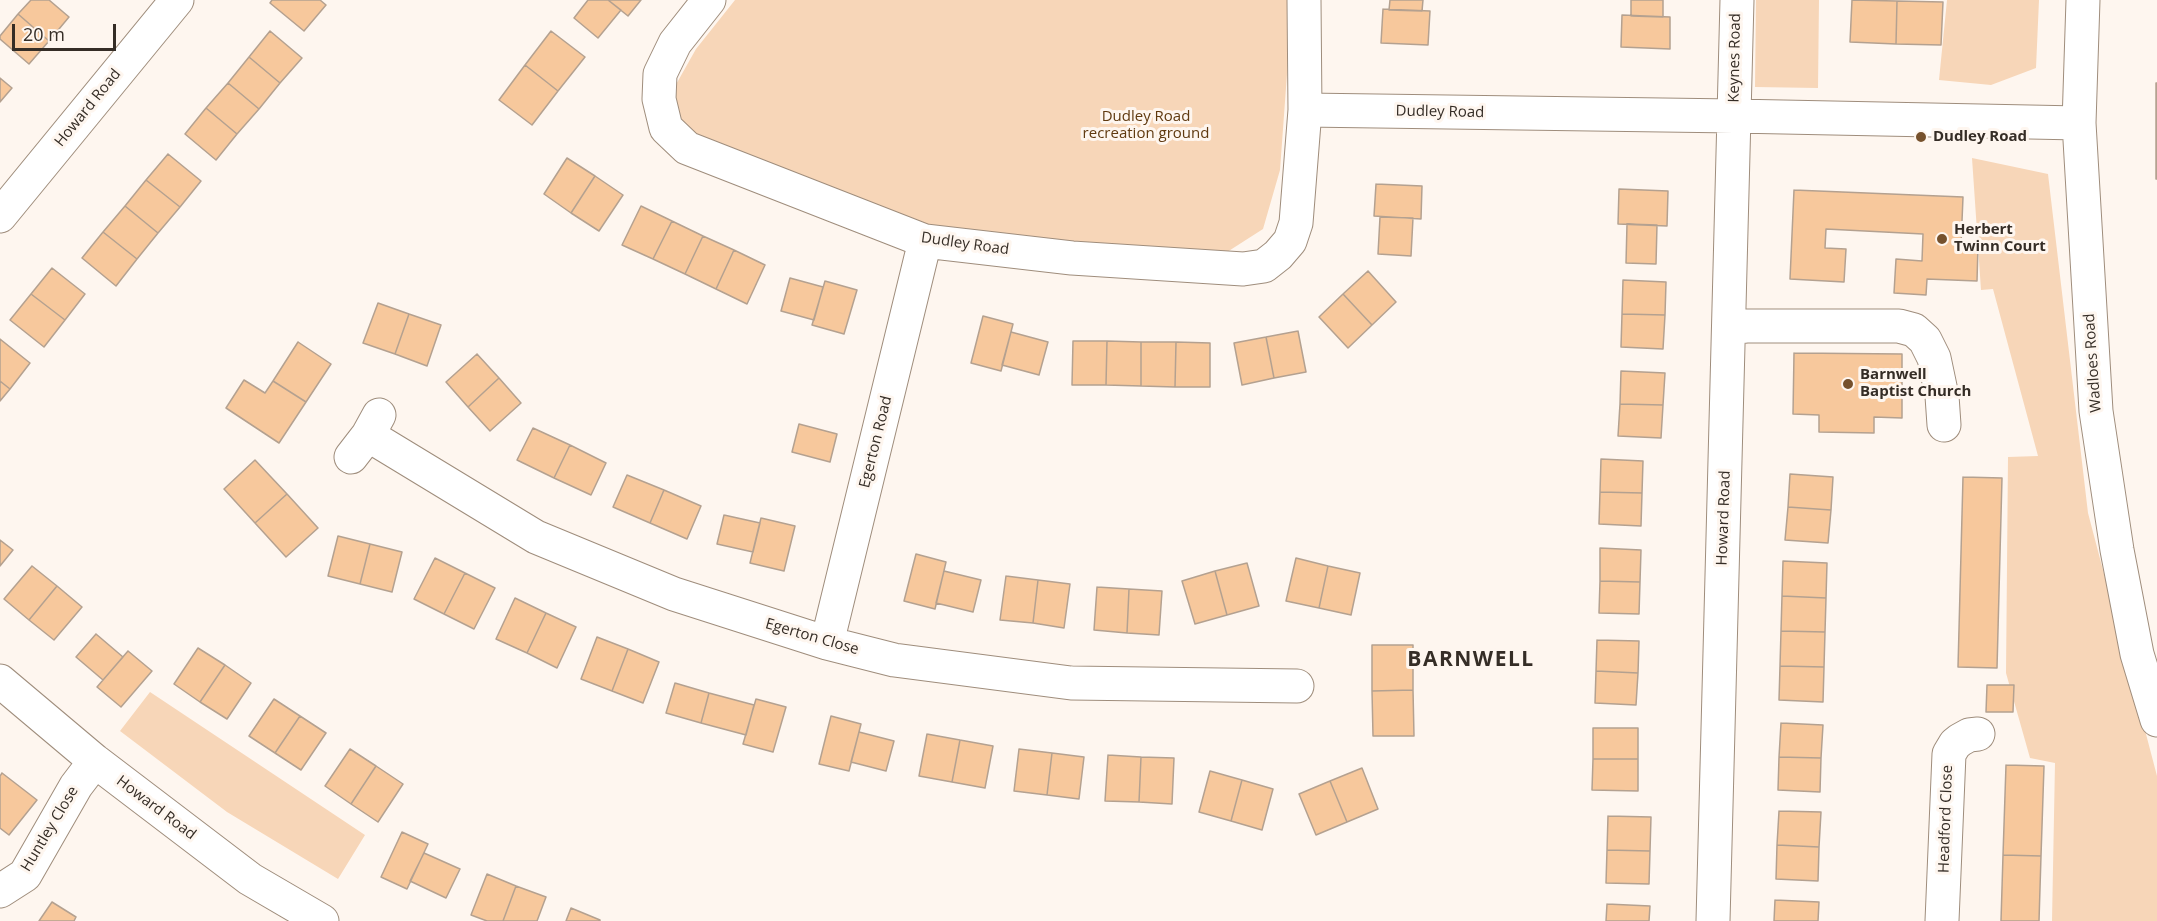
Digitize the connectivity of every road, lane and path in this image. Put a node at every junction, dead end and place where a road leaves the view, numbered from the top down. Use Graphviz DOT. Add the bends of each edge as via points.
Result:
graph roads {
  1 [pos="177,0"];
  2 [pos="709,0"];
  3 [pos="1304,0"];
  4 [pos="1737,0"];
  5 [pos="2083,0"];
  6 [pos="1305,110"];
  7 [pos="1734,116"];
  8 [pos="2079,123"];
  9 [pos="0,216"];
  10 [pos="925,241"];
  11 [pos="1729,328"];
  12 [pos="1944,425"];
  13 [pos="366,436"];
  14 [pos="827,643"];
  15 [pos="0,681"];
  16 [pos="1298,687"];
  17 [pos="2157,720"];
  18 [pos="1978,735"];
  19 [pos="95,761"];
  20 [pos="0,891"];
  21 [pos="322,921"];
  22 [pos="1713,921"];
  23 [pos="1942,921"];
  1 -- 9 [label="street, Howard Road"];
  2 -- 10 [label="street, Dudley Road" via="675,43 660,74 659,99 666,129 687,148"];
  3 -- 6 [label="street, Dudley Road"];
  4 -- 7 [label="street, Keynes Road"];
  5 -- 8 [label="street, Wadloes Road"];
  6 -- 7 [label="street, Dudley Road"];
  6 -- 10 [label="street, Dudley Road" via="1296,223 1290,241 1264,266 1243,269 1072,258"];
  7 -- 8 [label="street, Dudley Road"];
  7 -- 11 [label="street, Howard Road"];
  8 -- 17 [label="street, Wadloes Road" via="2096,411 2137,654"];
  10 -- 14 [label="street, Egerton Road"];
  11 -- 12 [label="street" via="1899,326 1914,330 1925,340 1934,358"];
  11 -- 22 [label="street, Howard Road"];
  13 -- 14 [label="street, Egerton Close" via="536,537 674,594"];
  14 -- 16 [label="street, Egerton Close" via="894,660 1071,683"];
  15 -- 19 [label="street, Howard Road"];
  18 -- 23 [label="street, Headford Close" via="1960,740 1949,754"];
  19 -- 20 [label="street, Huntley Close" via="24,875"];
  19 -- 21 [label="street, Howard Road" via="250,879"];
}
